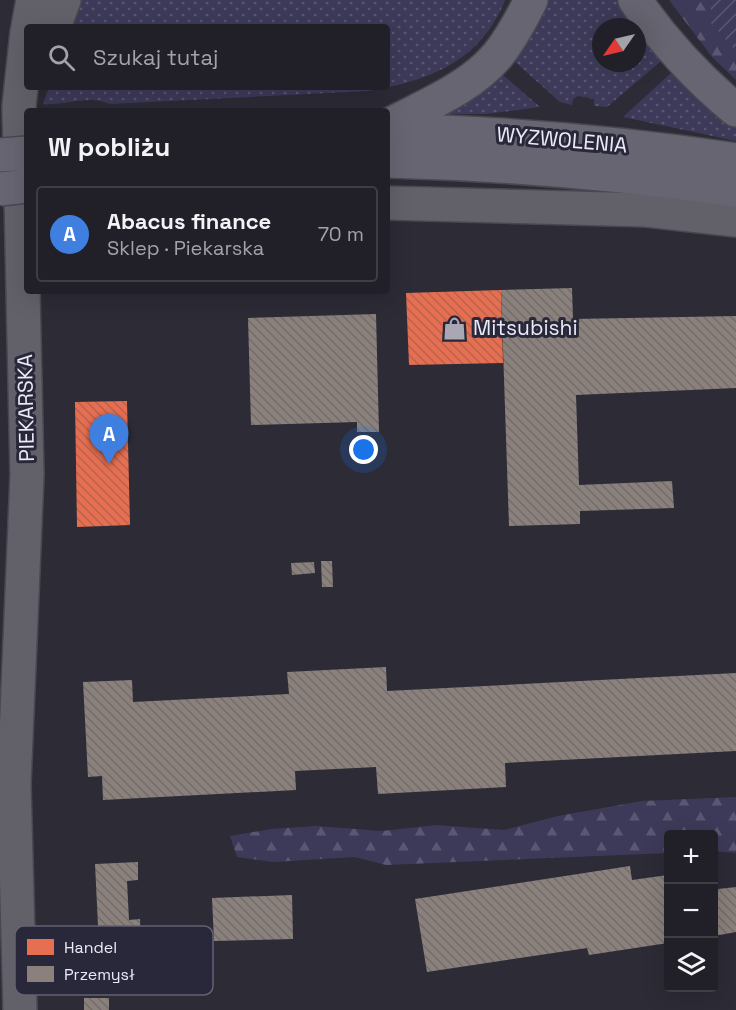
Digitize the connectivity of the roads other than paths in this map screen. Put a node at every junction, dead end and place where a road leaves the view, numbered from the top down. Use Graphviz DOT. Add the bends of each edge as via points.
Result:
graph roads {
  1 [pos="33,0"];
  2 [pos="64,0"];
  3 [pos="531,0"];
  4 [pos="635,0"];
  5 [pos="29,24"];
  6 [pos="55,24"];
  7 [pos="24,80"];
  8 [pos="23,96"];
  9 [pos="736,110"];
  10 [pos="390,126"];
  11 [pos="390,128"];
  12 [pos="24,153"];
  13 [pos="0,155"];
  14 [pos="736,160"];
  15 [pos="390,161"];
  16 [pos="24,186"];
  17 [pos="0,189"];
  18 [pos="736,190"];
  19 [pos="390,203"];
  20 [pos="736,220"];
  21 [pos="16,233"];
  22 [pos="0,703"];
  23 [pos="15,784"];
  24 [pos="18,926"];
  25 [pos="20,995"];
  26 [pos="20,1010"];
  1 -- 5 [label="street"];
  2 -- 6 [label="street"];
  3 -- 10 [label="main road" via="496,57 465,84"];
  4 -- 9 [label="main road" via="677,56"];
  7 -- 8 [label="street, PIEKARSKA"];
  8 -- 21 [label="street, PIEKARSKA"];
  11 -- 14 [label="main road, WYZWOLENIA" via="589,141"];
  12 -- 13 [label="main road, bridge"];
  15 -- 18 [label="main road, WYZWOLENIA" via="521,166"];
  16 -- 17 [label="main road, bridge"];
  19 -- 20 [label="street" via="646,210"];
  21 -- 23 [label="street, PIEKARSKA" via="27,475"];
  22 -- 23 [label="street, PIEKARSKA"];
  23 -- 24 [label="street, PIEKARSKA"];
  25 -- 26 [label="street, PIEKARSKA"];
}
